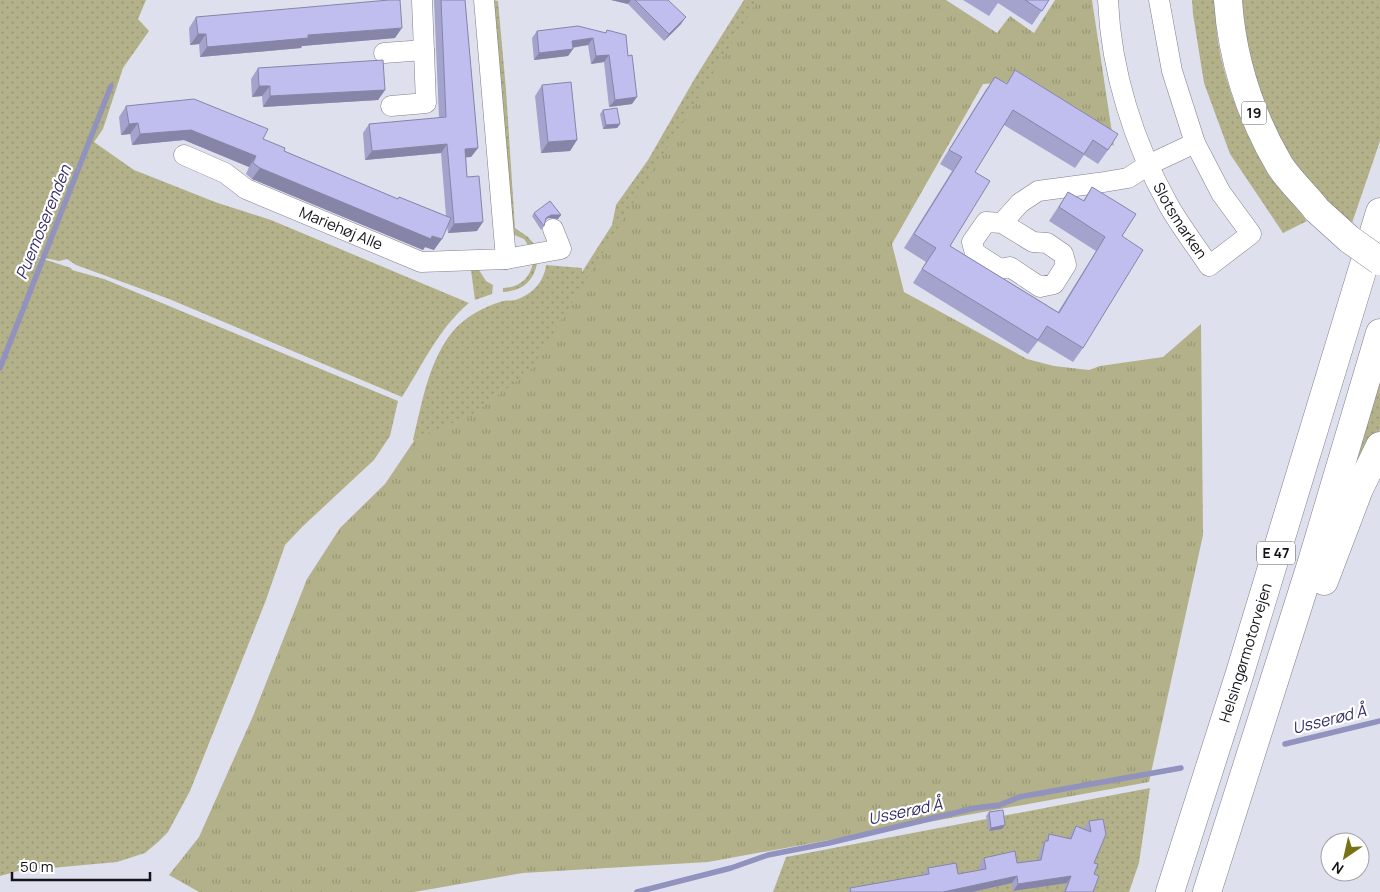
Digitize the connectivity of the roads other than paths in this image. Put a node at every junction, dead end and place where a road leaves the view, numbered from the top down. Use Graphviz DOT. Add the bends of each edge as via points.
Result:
graph roads {
  1 [pos="422,0"];
  2 [pos="484,0"];
  3 [pos="1108,0"];
  4 [pos="1159,0"];
  5 [pos="1228,0"];
  6 [pos="424,50"];
  7 [pos="384,53"];
  8 [pos="391,106"];
  9 [pos="1194,143"];
  10 [pos="184,155"];
  11 [pos="1148,164"];
  12 [pos="1380,212"];
  13 [pos="1002,223"];
  14 [pos="553,229"];
  15 [pos="506,259"];
  16 [pos="1380,261"];
  17 [pos="1380,333"];
  18 [pos="1380,446"];
  19 [pos="1209,888"];
  20 [pos="1170,892"];
  1 -- 6 [label="street"];
  2 -- 15 [label="street"];
  3 -- 11 [label="street, Slotsmarken" via="1109,28 1122,91"];
  4 -- 9 [label="street, Slotsmarken" via="1172,71"];
  5 -- 16 [label="highway, 19, bridge" via="1230,30 1241,80 1258,124 1281,167 1317,210"];
  6 -- 7 [label="street"];
  6 -- 8 [label="street" via="426,103"];
  9 -- 11 [label="street, Slotsmarken"];
  9 -- 11 [label="street, Slotsmarken" via="1222,193 1251,234 1209,266 1170,207"];
  10 -- 15 [label="street, Mariehøj Alle" via="225,173 246,189 421,262"];
  11 -- 13 [label="street, Slotsmarken" via="1128,178 1038,191 1020,203"];
  12 -- 20 [label="highway, Helsingørmotorvejen / E 47" via="1240,676"];
  14 -- 15 [label="street, Mariehøj Alle" via="561,249"];
  17 -- 19 [label="highway, E 47"];
  18 -- 19 [label="highway" via="1359,488 1326,576 1262,773"];
}
